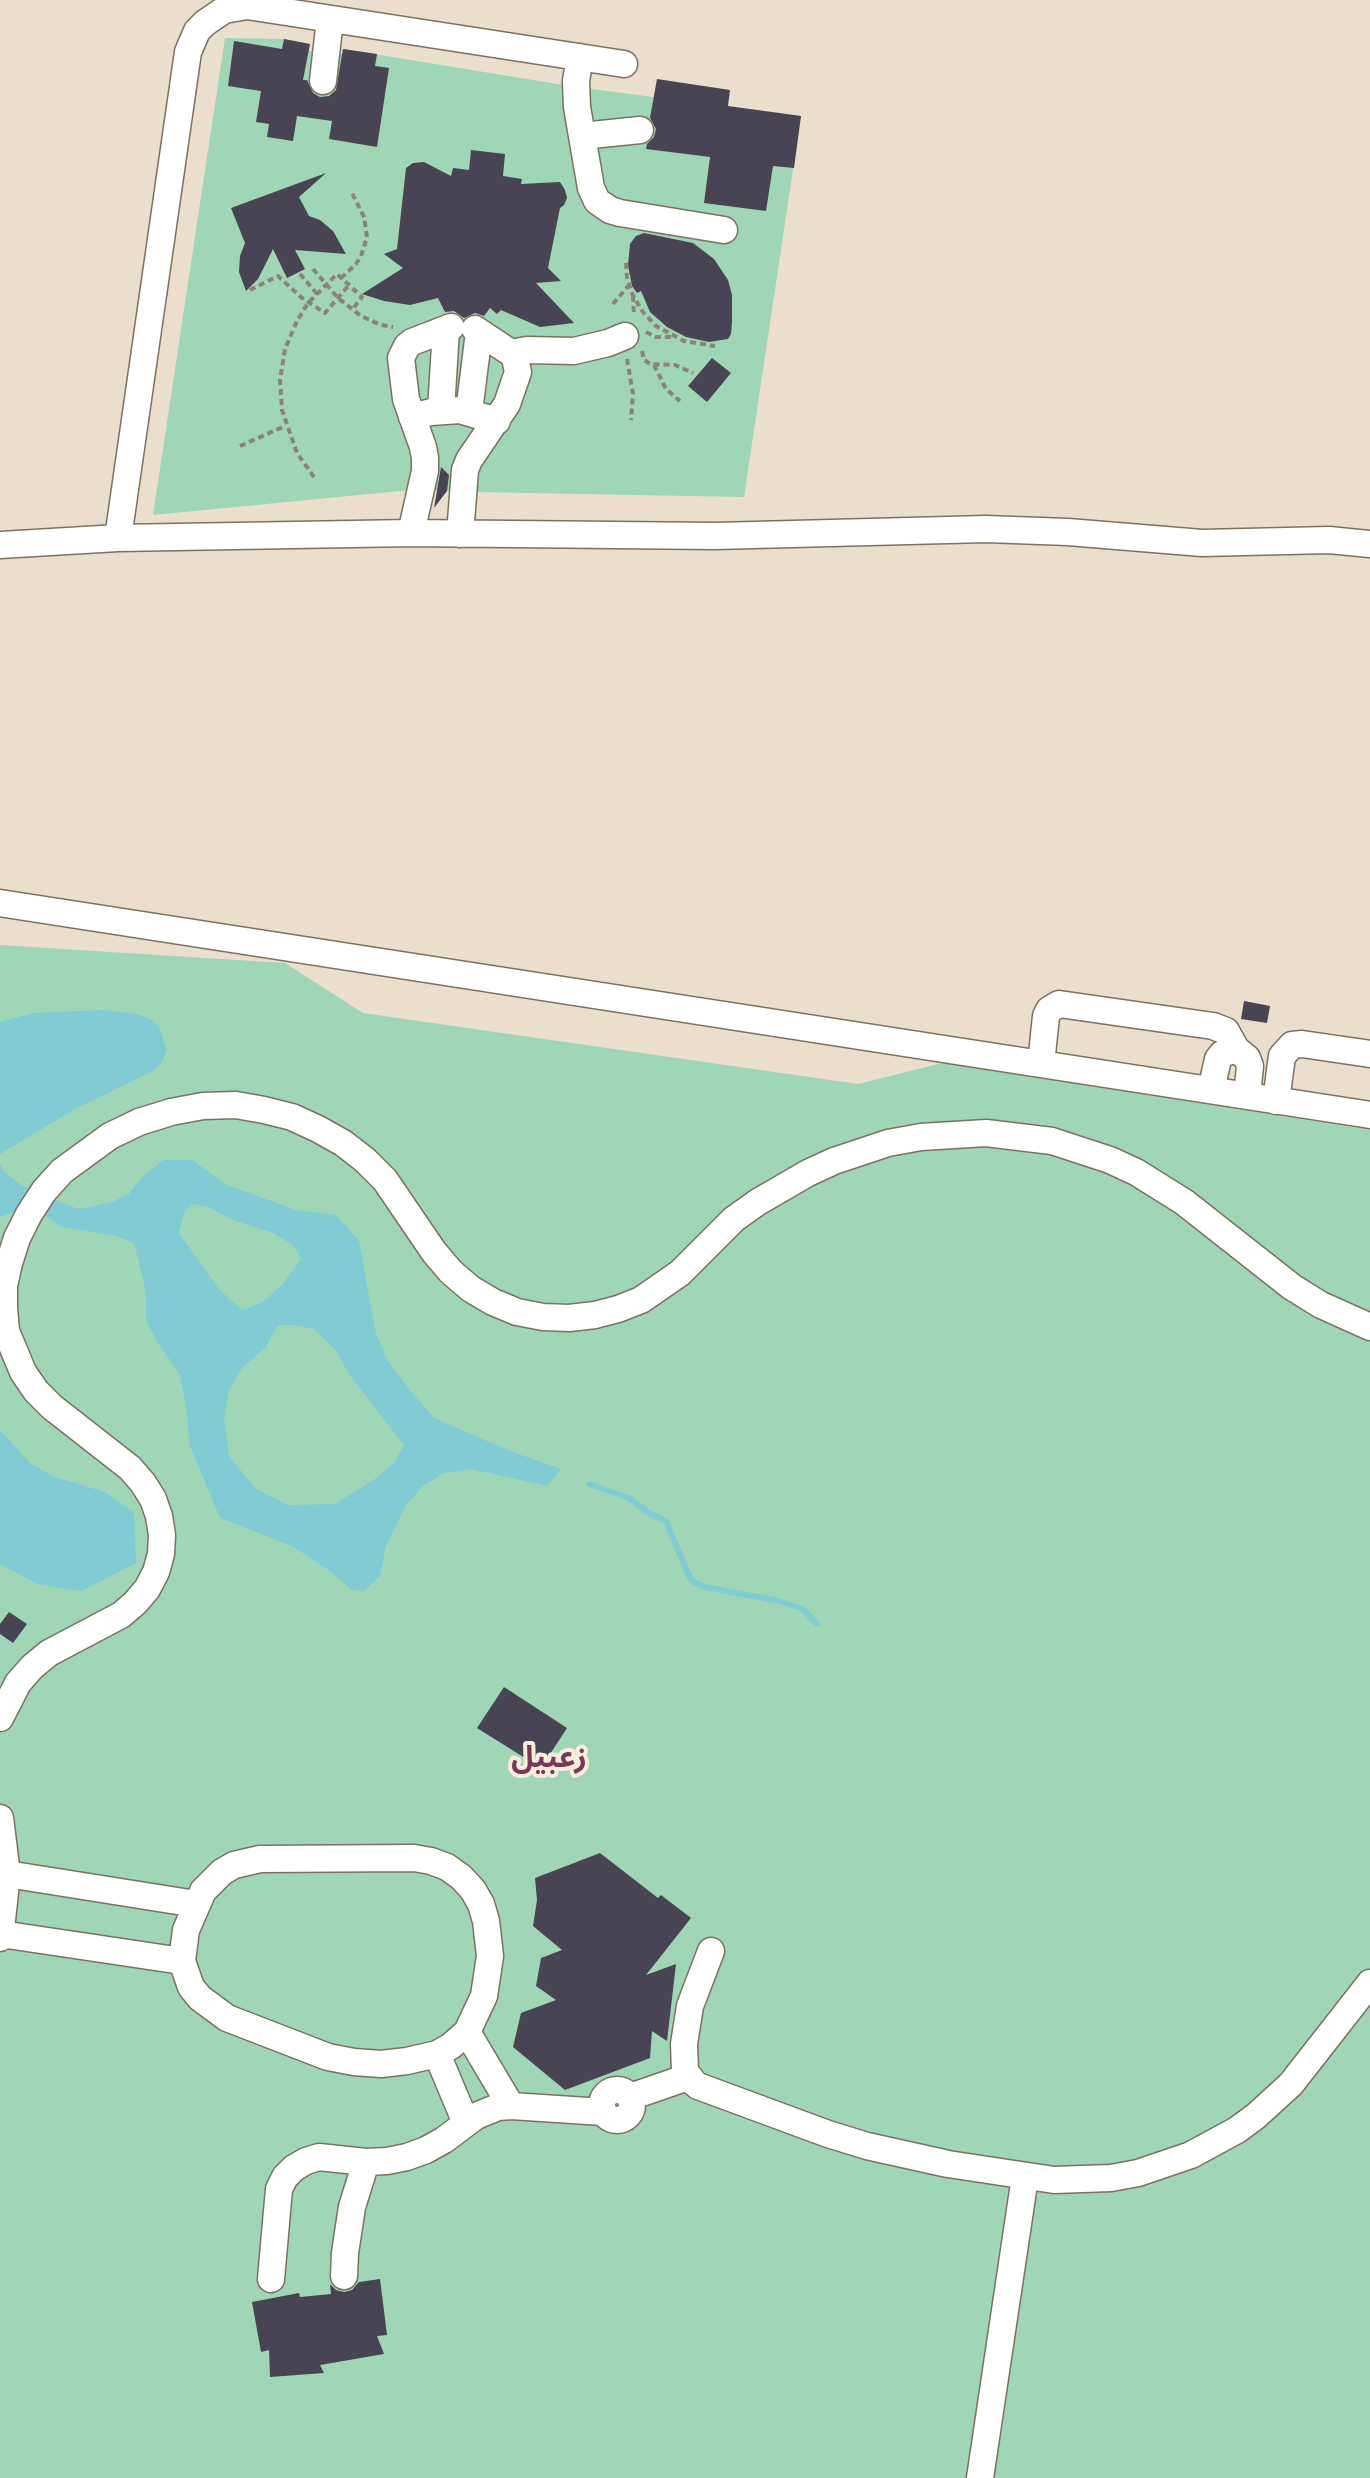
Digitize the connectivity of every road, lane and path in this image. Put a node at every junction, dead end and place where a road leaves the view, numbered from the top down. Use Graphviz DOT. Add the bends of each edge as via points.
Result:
graph roads {
  1 [pos="330,19"];
  2 [pos="580,57"];
  3 [pos="624,64"];
  4 [pos="323,81"];
  5 [pos="640,130"];
  6 [pos="582,136"];
  7 [pos="351,191"];
  8 [pos="724,230"];
  9 [pos="626,263"];
  10 [pos="313,269"];
  11 [pos="300,274"];
  12 [pos="341,278"];
  13 [pos="325,285"];
  14 [pos="349,285"];
  15 [pos="629,285"];
  16 [pos="250,290"];
  17 [pos="317,294"];
  18 [pos="338,298"];
  19 [pos="308,303"];
  20 [pos="613,304"];
  21 [pos="352,310"];
  22 [pos="403,328"];
  23 [pos="463,329"];
  24 [pos="629,339"];
  25 [pos="715,346"];
  26 [pos="511,353"];
  27 [pos="653,365"];
  28 [pos="693,373"];
  29 [pos="680,401"];
  30 [pos="441,410"];
  31 [pos="469,412"];
  32 [pos="412,417"];
  33 [pos="631,420"];
  34 [pos="497,421"];
  35 [pos="286,426"];
  36 [pos="240,446"];
  37 [pos="314,477"];
  38 [pos="411,533"];
  39 [pos="460,534"];
  40 [pos="118,538"];
  41 [pos="1370,544"];
  42 [pos="0,545"];
  43 [pos="0,903"];
  44 [pos="1236,1049"];
  45 [pos="1370,1054"];
  46 [pos="1041,1064"];
  47 [pos="1211,1090"];
  48 [pos="1247,1096"];
  49 [pos="1276,1101"];
  50 [pos="1370,1115"];
  51 [pos="1370,1327"];
  52 [pos="0,1718"];
  53 [pos="0,1818"];
  54 [pos="7,1874"];
  55 [pos="196,1904"];
  56 [pos="1,1936"];
  57 [pos="711,1951"];
  58 [pos="182,1961"];
  59 [pos="1370,1983"];
  60 [pos="467,2032"];
  61 [pos="437,2054"];
  62 [pos="688,2077"];
  63 [pos="511,2106"];
  64 [pos="466,2123"];
  65 [pos="366,2162"];
  66 [pos="1025,2177"];
  67 [pos="344,2276"];
  68 [pos="271,2279"];
  69 [pos="980,2478"];
  1 -- 2 [label="street"];
  1 -- 4 [label="street"];
  1 -- 40 [label="street" via="235,7 214,15 191,41"];
  2 -- 3 [label="street"];
  2 -- 6 [label="street" via="576,94"];
  5 -- 6 [label="street"];
  6 -- 8 [label="street" via="591,188 602,205 620,213"];
  7 -- 12 [label="path" via="367,237 356,264"];
  9 -- 15 [label="path"];
  10 -- 13 [label="path"];
  11 -- 17 [label="path"];
  12 -- 13 [label="path" via="337,274"];
  12 -- 14 [label="path"];
  13 -- 17 [label="path"];
  13 -- 18 [label="path"];
  14 -- 18 [label="path"];
  14 -- 21 [label="path" via="362,297"];
  15 -- 20 [label="path"];
  15 -- 25 [label="path" via="656,326 684,341"];
  16 -- 19 [label="path" via="278,276"];
  17 -- 19 [label="path"];
  18 -- 19 [label="path" via="325,313"];
  18 -- 21 [label="path"];
  19 -- 35 [label="path" via="290,335 282,364"];
  21 -- 22 [label="path" via="381,325"];
  23 -- 26 [label="street"];
  23 -- 30 [label="street"];
  23 -- 31 [label="street"];
  23 -- 32 [label="street" via="412,342 403,352 403,388"];
  24 -- 26 [label="street" via="574,351"];
  24 -- 27 [label="path"];
  24 -- 33 [label="path"];
  26 -- 34 [label="street" via="518,365 517,379"];
  27 -- 28 [label="path"];
  27 -- 29 [label="path"];
  30 -- 31 [label="street"];
  30 -- 32 [label="street"];
  31 -- 34 [label="street"];
  32 -- 38 [label="street" via="425,471"];
  34 -- 39 [label="street" via="465,470"];
  35 -- 36 [label="path"];
  35 -- 37 [label="path"];
  38 -- 39 [label="street"];
  38 -- 40 [label="street"];
  39 -- 41 [label="street" via="715,536 986,529 1202,543"];
  40 -- 42 [label="street"];
  43 -- 46 [label="street"];
  44 -- 46 [label="street" via="1226,1031 1213,1026 1059,1004 1046,1016"];
  44 -- 47 [label="street" via="1218,1059"];
  44 -- 48 [label="street" via="1250,1066"];
  45 -- 49 [label="street" via="1292,1045 1282,1056"];
  46 -- 47 [label="street"];
  47 -- 48 [label="street"];
  48 -- 49 [label="street"];
  49 -- 50 [label="street"];
  51 -- 52 [label="street" via="1292,1287 1184,1202 1136,1172 1052,1141 986,1133 888,1143 834,1161 734,1219 680,1273 641,1300 595,1315 543,1317 505,1307 471,1289 434,1252 385,1180 343,1143 318,1129 278,1113 236,1105 171,1112 110,1136 62,1171 29,1214 9,1263 6,1331 23,1372 52,1407 143,1483 162,1535 156,1572 135,1603 32,1667"];
  53 -- 54 [label="street"];
  54 -- 55 [label="street"];
  54 -- 56 [label="street"];
  55 -- 58 [label="street"];
  55 -- 60 [label="street" via="222,1872 260,1859 414,1858 447,1867 477,1897 488,1936 488,1976"];
  56 -- 58 [label="street"];
  57 -- 62 [label="street" via="687,2025 683,2063"];
  58 -- 61 [label="street" via="191,1987 213,2009 243,2026 328,2057 381,2064"];
  59 -- 66 [label="street" via="1291,2084 1216,2143 1165,2165 1111,2178"];
  60 -- 61 [label="street"];
  60 -- 63 [label="street"];
  61 -- 64 [label="street"];
  62 -- 63 [label="street" via="630,2097 620,2089 606,2093 603,2112"];
  62 -- 66 [label="street" via="698,2086 867,2146"];
  63 -- 64 [label="street"];
  64 -- 65 [label="street" via="426,2150"];
  65 -- 67 [label="street" via="352,2207"];
  65 -- 68 [label="street" via="319,2157 285,2177 277,2202"];
  66 -- 69 [label="street"];
}
